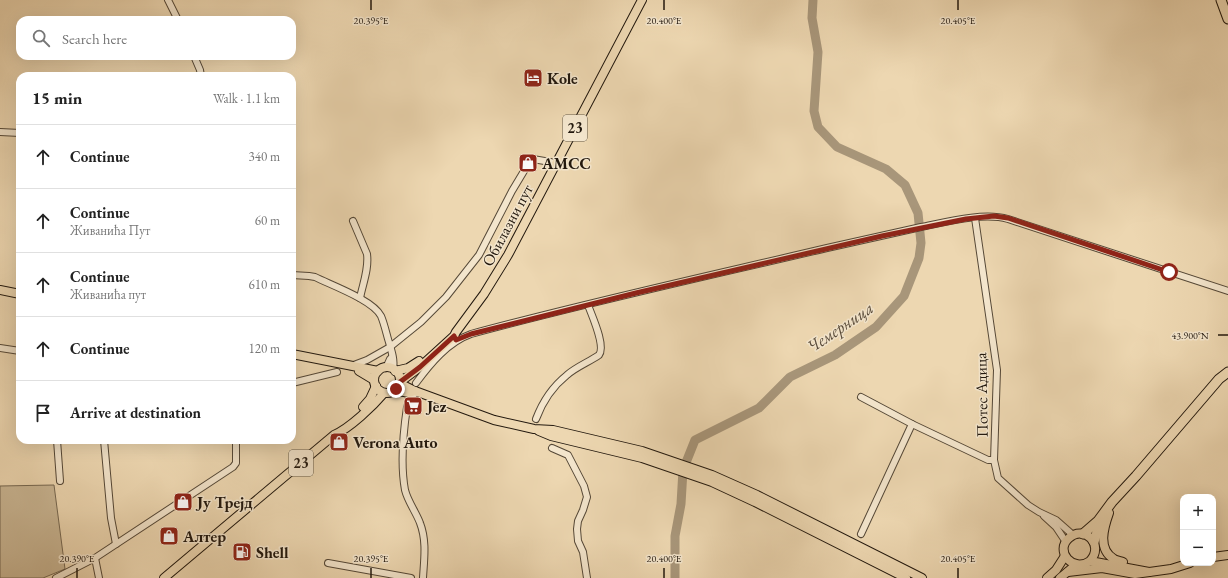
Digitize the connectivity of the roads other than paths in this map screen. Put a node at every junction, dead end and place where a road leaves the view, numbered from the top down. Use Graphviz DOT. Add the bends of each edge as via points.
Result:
graph roads {
  1 [pos="168,0"];
  2 [pos="642,0"];
  3 [pos="1221,0"];
  4 [pos="176,16"];
  5 [pos="1228,19"];
  6 [pos="196,60"];
  7 [pos="200,72"];
  8 [pos="0,132"];
  9 [pos="16,133"];
  10 [pos="556,163"];
  11 [pos="975,218"];
  12 [pos="353,222"];
  13 [pos="296,275"];
  14 [pos="0,290"];
  15 [pos="1228,291"];
  16 [pos="16,293"];
  17 [pos="360,298"];
  18 [pos="588,305"];
  19 [pos="455,336"];
  20 [pos="390,347"];
  21 [pos="0,348"];
  22 [pos="16,350"];
  23 [pos="296,355"];
  24 [pos="350,367"];
  25 [pos="388,369"];
  26 [pos="414,371"];
  27 [pos="337,372"];
  28 [pos="1226,376"];
  29 [pos="296,382"];
  30 [pos="400,382"];
  31 [pos="375,383"];
  32 [pos="415,389"];
  33 [pos="394,390"];
  34 [pos="384,392"];
  35 [pos="861,397"];
  36 [pos="536,419"];
  37 [pos="912,424"];
  38 [pos="334,434"];
  39 [pos="57,444"];
  40 [pos="104,444"];
  41 [pos="236,444"];
  42 [pos="552,448"];
  43 [pos="994,460"];
  44 [pos="712,478"];
  45 [pos="60,481"];
  46 [pos="1039,512"];
  47 [pos="1109,512"];
  48 [pos="861,534"];
  49 [pos="1083,534"];
  50 [pos="1073,535"];
  51 [pos="1066,542"];
  52 [pos="1094,542"];
  53 [pos="116,544"];
  54 [pos="1095,553"];
  55 [pos="1228,555"];
  56 [pos="1065,556"];
  57 [pos="1216,557"];
  58 [pos="96,558"];
  59 [pos="1090,561"];
  60 [pos="328,563"];
  61 [pos="1115,564"];
  62 [pos="1076,565"];
  63 [pos="1180,566"];
  64 [pos="1164,570"];
  65 [pos="1068,572"];
  66 [pos="1149,572"];
  67 [pos="56,578"];
  68 [pos="99,578"];
  69 [pos="164,578"];
  70 [pos="411,578"];
  71 [pos="423,578"];
  72 [pos="587,578"];
  73 [pos="906,578"];
  74 [pos="922,578"];
  75 [pos="1047,578"];
  76 [pos="1060,578"];
  1 -- 4 [label="street"];
  2 -- 10 [label="main road, Обилазни пут / 23"];
  3 -- 5 [label="highway"];
  6 -- 7 [label="street"];
  8 -- 9 [label="street"];
  10 -- 19 [label="main road, Обилазни пут / 23" via="494,278"];
  10 -- 20 [label="street" via="533,159 530,161 479,256 437,307"];
  11 -- 15 [label="street" via="1008,218"];
  11 -- 18 [label="street" via="892,234"];
  11 -- 43 [label="street, Потес Адица" via="997,370"];
  12 -- 17 [label="street" via="367,259"];
  13 -- 17 [label="street" via="315,277"];
  14 -- 16 [label="main road"];
  17 -- 20 [label="street" via="375,308 380,315"];
  18 -- 19 [label="street"];
  18 -- 36 [label="street" via="600,337 602,352 566,375 548,395"];
  19 -- 25 [label="main road, 23" via="405,369"];
  19 -- 26 [label="main road, 23"];
  19 -- 32 [label="street"];
  20 -- 24 [label="street"];
  20 -- 25 [label="street" via="394,361"];
  21 -- 22 [label="street"];
  23 -- 24 [label="main road"];
  24 -- 25 [label="main road"];
  24 -- 31 [label="main road"];
  25 -- 30 [label="main road" via="399,377"];
  25 -- 31 [label="main road, 23" via="375,376"];
  26 -- 30 [label="main road, 23"];
  26 -- 32 [label="main road" via="412,380"];
  27 -- 29 [label="street"];
  28 -- 47 [label="highway"];
  28 -- 49 [label="highway" via="1112,502 1098,521"];
  30 -- 32 [label="main road"];
  30 -- 33 [label="main road, 23"];
  31 -- 34 [label="main road" via="380,391"];
  31 -- 38 [label="main road, 23" via="369,400"];
  32 -- 33 [label="main road" via="409,393"];
  32 -- 44 [label="main road" via="494,420 534,429 554,430 642,454"];
  32 -- 71 [label="street" via="407,407 402,458 410,505 424,536"];
  33 -- 34 [label="main road"];
  34 -- 38 [label="main road, 23" via="352,423"];
  35 -- 37 [label="street, Потес Адица"];
  37 -- 43 [label="street, Потес Адица" via="988,460"];
  37 -- 48 [label="street"];
  38 -- 69 [label="main road, 23"];
  39 -- 45 [label="street"];
  40 -- 53 [label="street"];
  41 -- 53 [label="street" via="236,463 232,467"];
  42 -- 72 [label="street" via="568,455 587,497 577,529"];
  43 -- 46 [label="street" via="998,478"];
  44 -- 73 [label="main road"];
  44 -- 74 [label="main road" via="757,495"];
  46 -- 50 [label="street" via="1056,520"];
  46 -- 51 [label="street" via="1056,527"];
  47 -- 52 [label="highway" via="1099,525"];
  47 -- 64 [label="main road" via="1104,549 1113,558 1135,566"];
  49 -- 50 [label="main road"];
  49 -- 52 [label="main road"];
  50 -- 51 [label="main road"];
  51 -- 56 [label="main road"];
  52 -- 54 [label="main road"];
  53 -- 58 [label="street"];
  54 -- 59 [label="main road"];
  54 -- 61 [label="main road"];
  55 -- 57 [label="main road"];
  56 -- 62 [label="main road"];
  56 -- 75 [label="main road"];
  58 -- 67 [label="street"];
  58 -- 68 [label="street"];
  59 -- 61 [label="main road"];
  59 -- 62 [label="main road"];
  60 -- 70 [label="street"];
  61 -- 66 [label="main road"];
  62 -- 65 [label="main road"];
  63 -- 64 [label="main road"];
  64 -- 66 [label="main road"];
  65 -- 66 [label="main road" via="1102,568 1135,574"];
  65 -- 76 [label="main road"];
}
